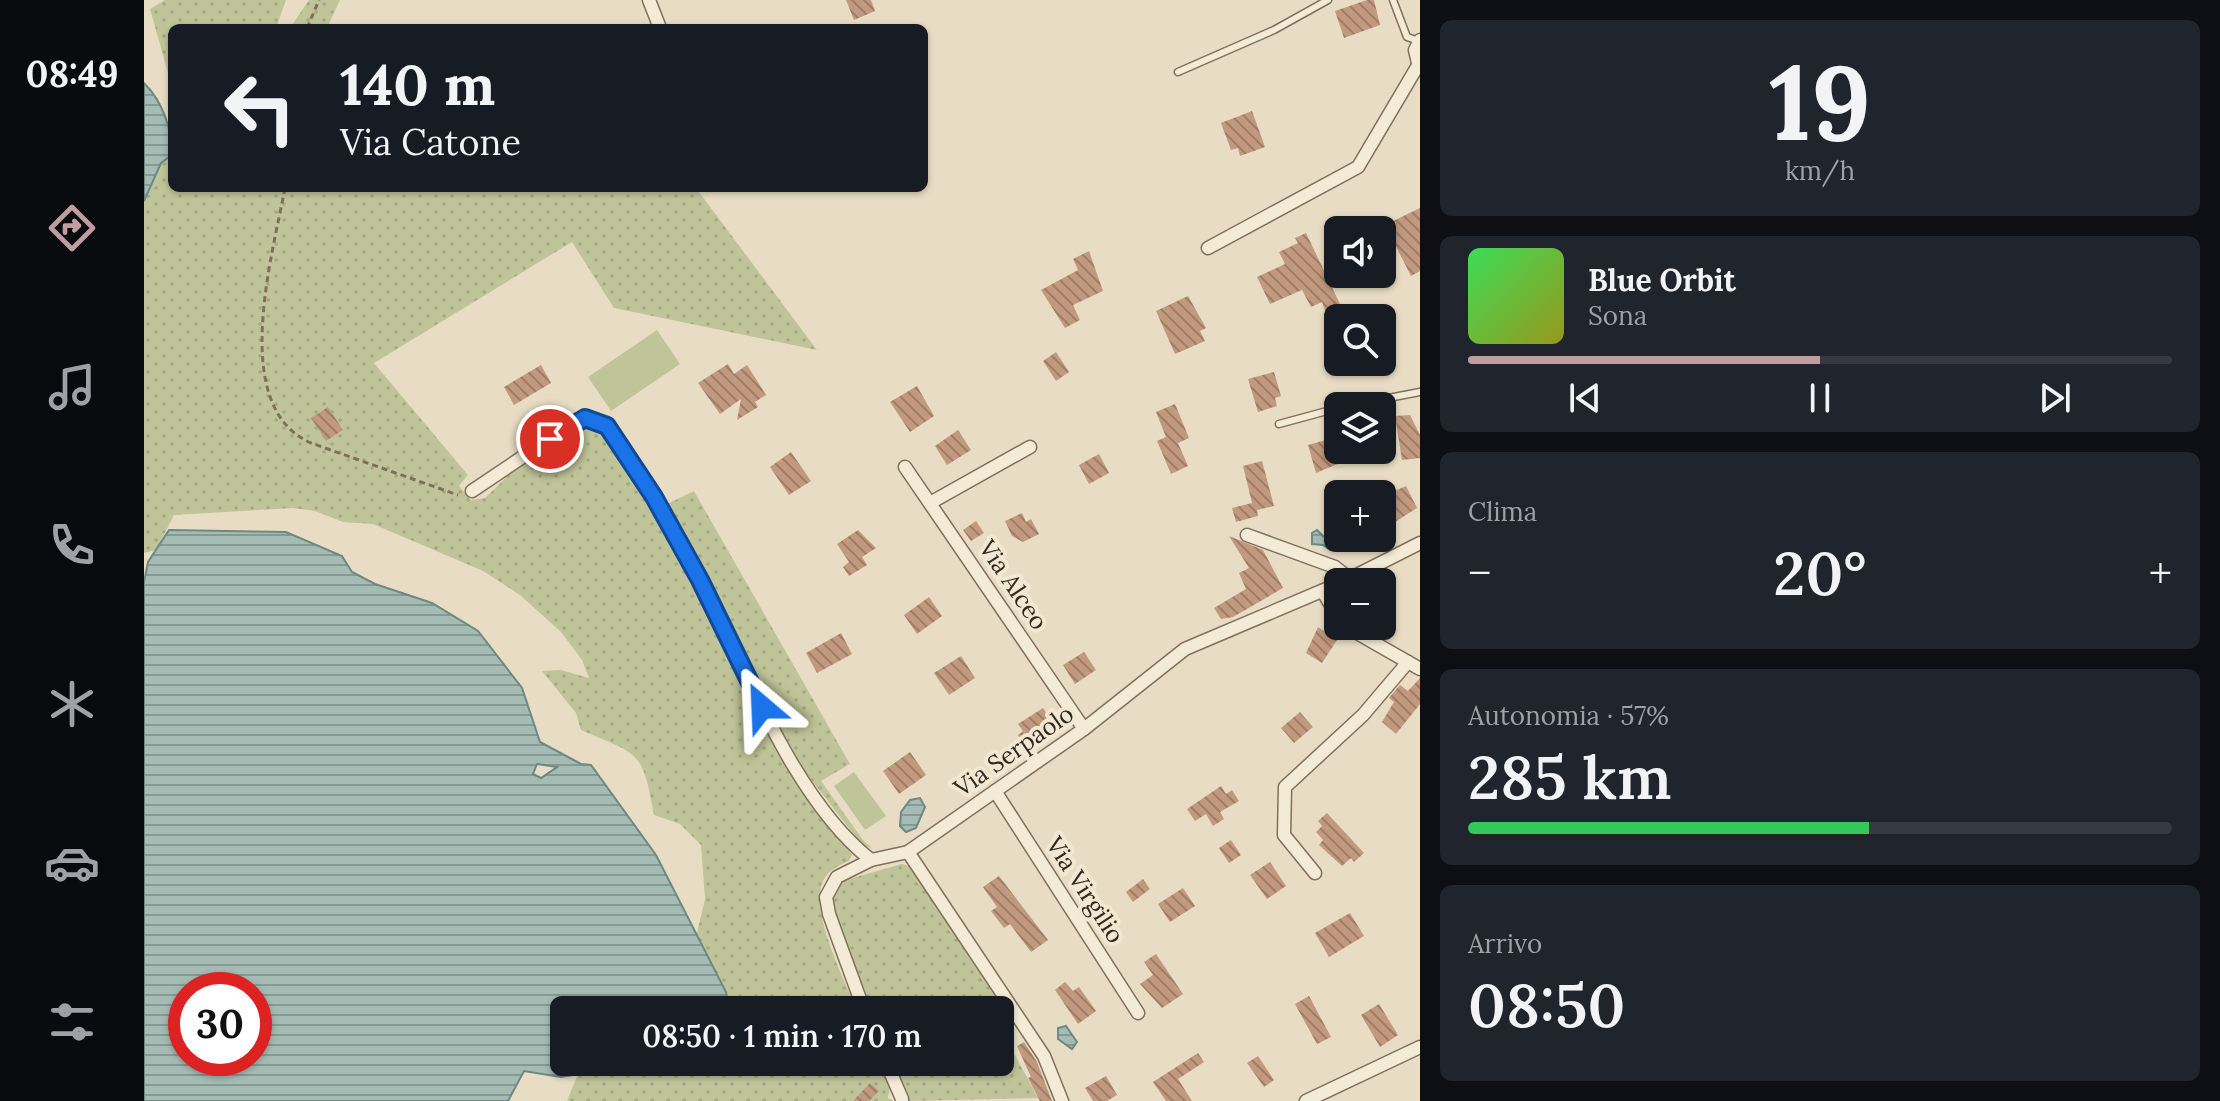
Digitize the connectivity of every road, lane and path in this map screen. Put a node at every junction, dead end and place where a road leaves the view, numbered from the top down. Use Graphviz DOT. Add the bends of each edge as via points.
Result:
graph roads {
  1 [pos="319,0"];
  2 [pos="649,0"];
  3 [pos="1328,0"];
  4 [pos="1393,0"];
  5 [pos="309,24"];
  6 [pos="658,24"];
  7 [pos="1419,41"];
  8 [pos="1419,63"];
  9 [pos="1178,72"];
  10 [pos="284,192"];
  11 [pos="1208,248"];
  12 [pos="1420,392"];
  13 [pos="1396,397"];
  14 [pos="1324,412"];
  15 [pos="1279,424"];
  16 [pos="1030,447"];
  17 [pos="905,467"];
  18 [pos="472,491"];
  19 [pos="930,503"];
  20 [pos="1247,535"];
  21 [pos="1420,543"];
  22 [pos="1336,568"];
  23 [pos="1371,568"];
  24 [pos="1323,592"];
  25 [pos="1369,640"];
  26 [pos="1414,666"];
  27 [pos="1084,729"];
  28 [pos="995,791"];
  29 [pos="908,852"];
  30 [pos="871,860"];
  31 [pos="1315,873"];
  32 [pos="858,996"];
  33 [pos="1138,1013"];
  34 [pos="1420,1047"];
  35 [pos="892,1076"];
  36 [pos="902,1099"];
  37 [pos="1062,1101"];
  38 [pos="1306,1101"];
  1 -- 5 [label="path"];
  2 -- 6 [label="street"];
  3 -- 9 [label="lane"];
  4 -- 7 [label="lane" via="1407,37"];
  7 -- 8 [label="street"];
  8 -- 11 [label="street" via="1358,167"];
  10 -- 18 [label="path" via="262,317 263,355 284,426 311,443 461,497"];
  12 -- 13 [label="lane"];
  14 -- 15 [label="lane"];
  16 -- 19 [label="street"];
  17 -- 19 [label="street, Via Alceo"];
  18 -- 30 [label="street" via="576,421 597,420 607,426 700,580 794,765 856,849"];
  19 -- 27 [label="street, Via Alceo"];
  20 -- 22 [label="street"];
  21 -- 23 [label="street, Via Serpaolo"];
  24 -- 27 [label="street, Via Serpaolo" via="1185,649"];
  25 -- 26 [label="street"];
  26 -- 31 [label="street" via="1285,787 1284,835"];
  27 -- 28 [label="street, Via Serpaolo"];
  28 -- 29 [label="street, Via Serpaolo"];
  28 -- 33 [label="street, Via Virgilio"];
  29 -- 30 [label="street, Via Serpaolo"];
  29 -- 37 [label="street" via="1044,1056"];
  30 -- 32 [label="street, Via Serpaolo" via="837,877 826,897"];
  34 -- 38 [label="street"];
  35 -- 36 [label="street"];
}
